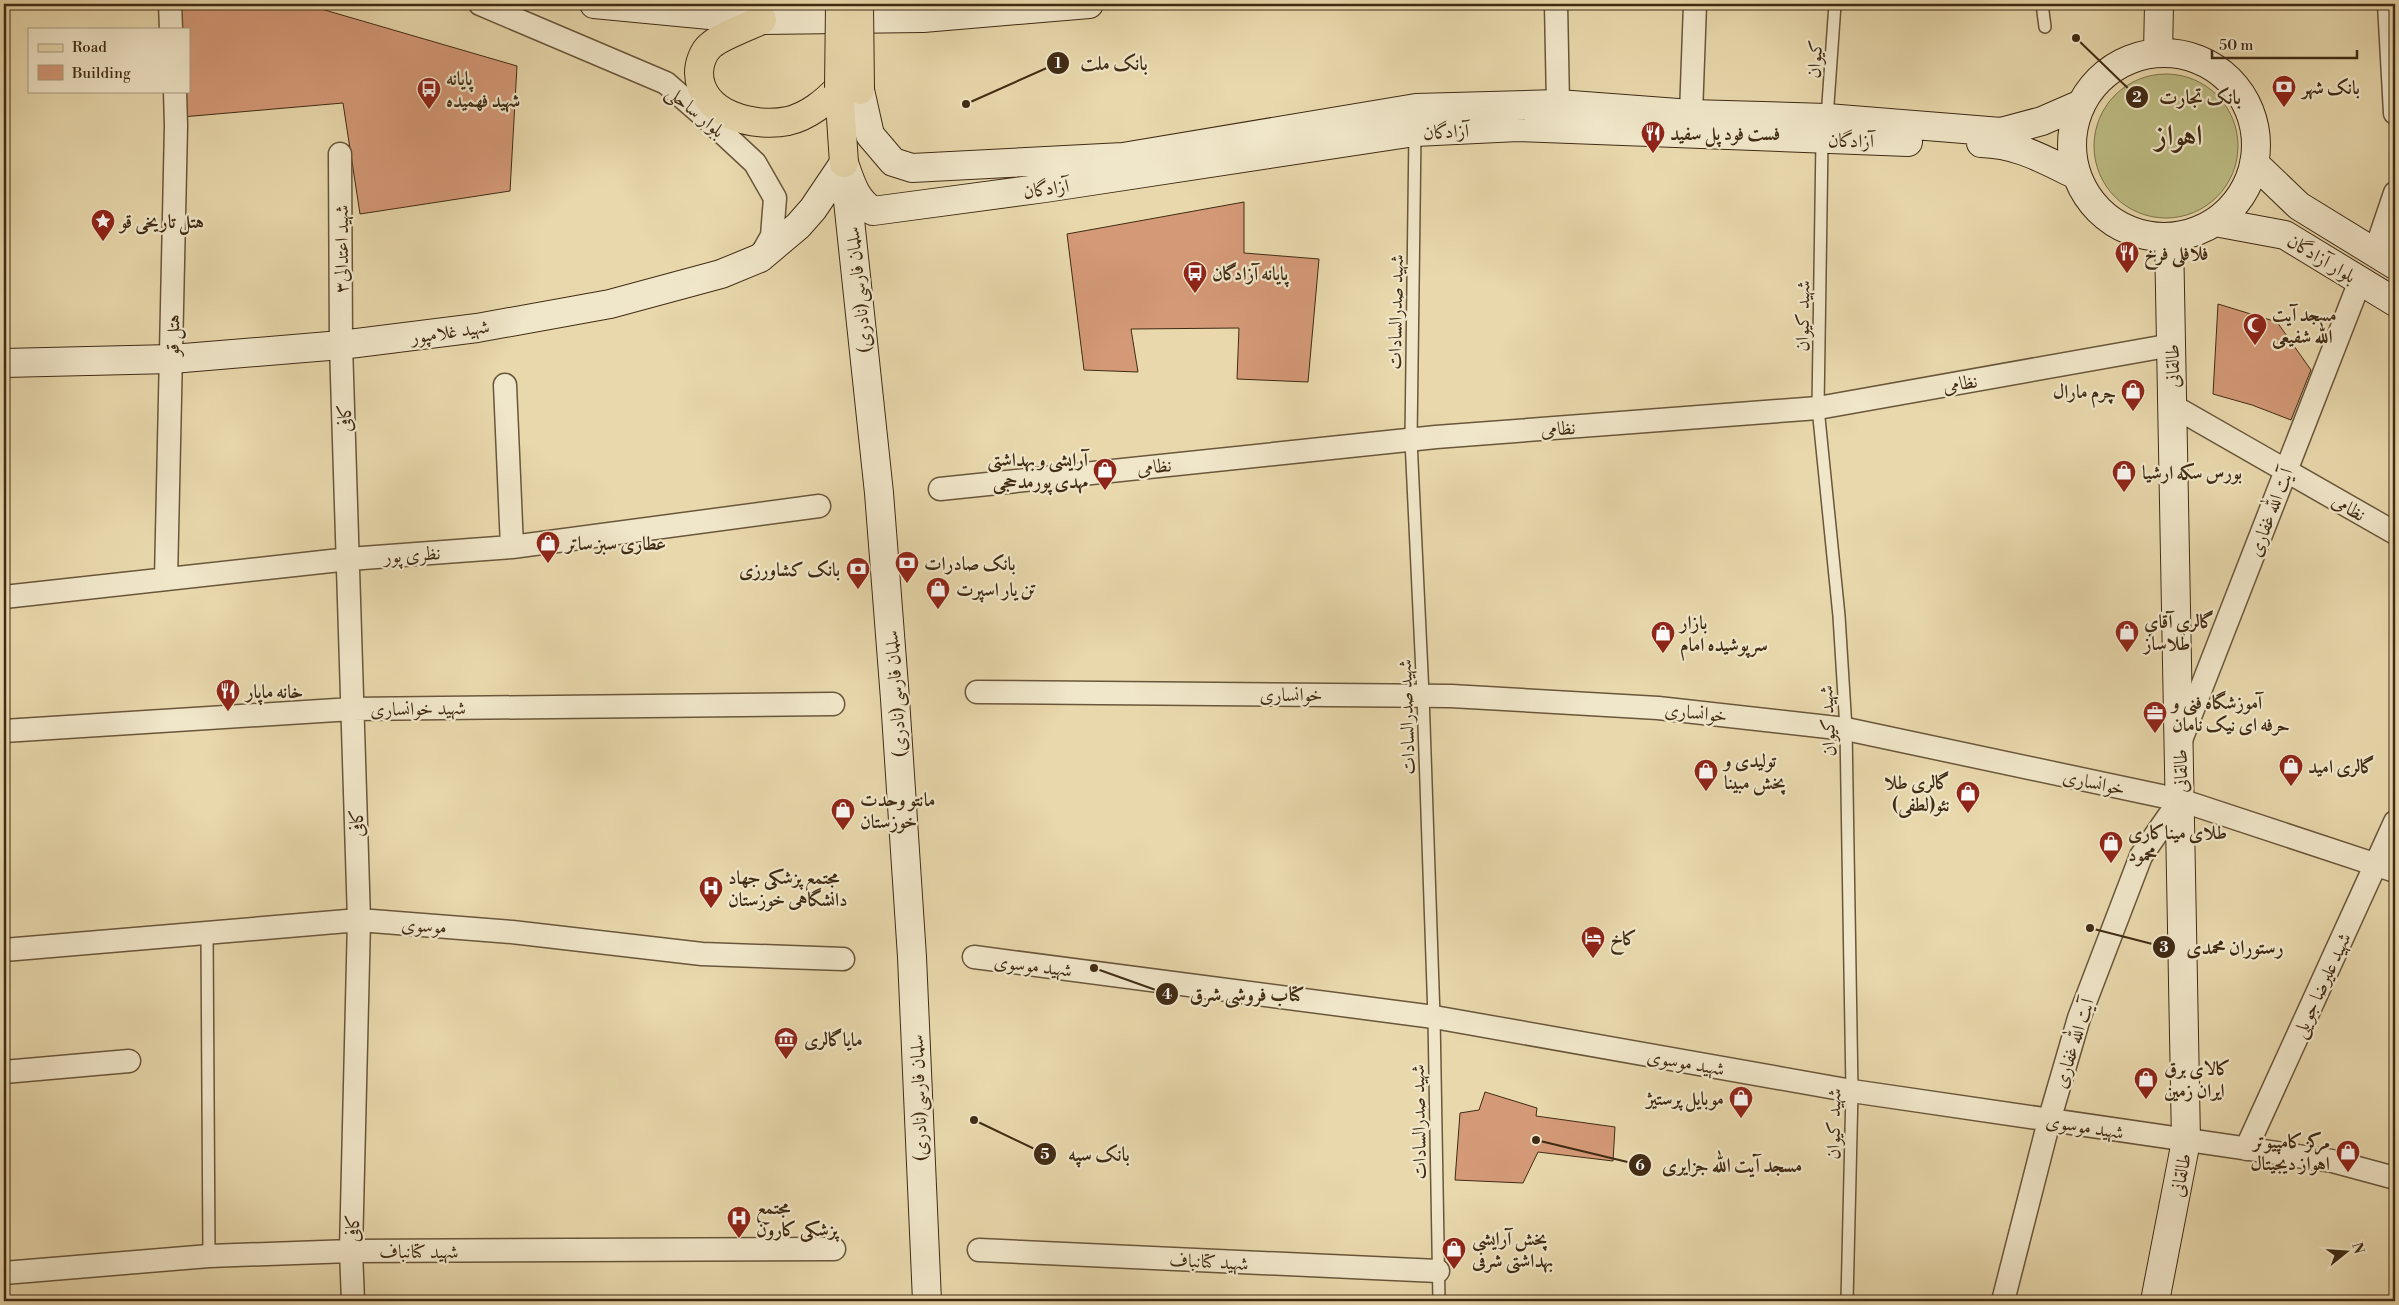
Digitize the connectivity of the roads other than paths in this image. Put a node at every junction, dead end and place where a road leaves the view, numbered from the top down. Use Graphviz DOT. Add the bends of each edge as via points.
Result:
graph roads {
  1 [pos="170,4"];
  2 [pos="480,4"];
  3 [pos="594,4"];
  4 [pos="840,4"];
  5 [pos="858,4"];
  6 [pos="1089,4"];
  7 [pos="1556,4"];
  8 [pos="1695,4"];
  9 [pos="1835,4"];
  10 [pos="2042,4"];
  11 [pos="2159,4"];
  12 [pos="2391,18"];
  13 [pos="762,20"];
  14 [pos="2044,27"];
  15 [pos="171,28"];
  16 [pos="2158,53"];
  17 [pos="850,89"];
  18 [pos="175,92"];
  19 [pos="1558,104"];
  20 [pos="2081,104"];
  21 [pos="2395,113"];
  22 [pos="1691,114"];
  23 [pos="1824,129"];
  24 [pos="1414,132"];
  25 [pos="340,154"];
  26 [pos="844,163"];
  27 [pos="2254,164"];
  28 [pos="2076,174"];
  29 [pos="2395,193"];
  30 [pos="2215,222"];
  31 [pos="2170,237"];
  32 [pos="760,258"];
  33 [pos="2385,259"];
  34 [pos="2360,281"];
  35 [pos="2395,302"];
  36 [pos="341,345"];
  37 [pos="2172,345"];
  38 [pos="172,359"];
  39 [pos="4,362"];
  40 [pos="505,385"];
  41 [pos="2173,406"];
  42 [pos="1818,408"];
  43 [pos="1411,440"];
  44 [pos="2286,471"];
  45 [pos="940,488"];
  46 [pos="819,506"];
  47 [pos="2395,533"];
  48 [pos="512,546"];
  49 [pos="349,559"];
  50 [pos="166,579"];
  51 [pos="4,597"];
  52 [pos="977,692"];
  53 [pos="1423,695"];
  54 [pos="833,704"];
  55 [pos="352,709"];
  56 [pos="1846,729"];
  57 [pos="4,731"];
  58 [pos="2179,744"];
  59 [pos="2180,800"];
  60 [pos="2395,822"];
  61 [pos="2386,868"];
  62 [pos="359,920"];
  63 [pos="207,933"];
  64 [pos="4,950"];
  65 [pos="974,957"];
  66 [pos="844,959"];
  67 [pos="1434,1017"];
  68 [pos="129,1061"];
  69 [pos="4,1072"];
  70 [pos="1852,1091"];
  71 [pos="2049,1120"];
  72 [pos="2186,1141"];
  73 [pos="2246,1149"];
  74 [pos="2395,1178"];
  75 [pos="834,1249"];
  76 [pos="979,1250"];
  77 [pos="351,1251"];
  78 [pos="210,1256"];
  79 [pos="1438,1272"];
  80 [pos="4,1273"];
  81 [pos="352,1301"];
  82 [pos="927,1301"];
  83 [pos="1439,1301"];
  84 [pos="1847,1301"];
  85 [pos="2003,1301"];
  86 [pos="2155,1301"];
  1 -- 15 [label="street"];
  2 -- 32 [label="street, بلوار ساحلی" via="666,83 713,124 755,163 775,198 772,236"];
  3 -- 13 [label="main road"];
  4 -- 17 [label="main road, bridge"];
  5 -- 17 [label="main road, bridge"];
  6 -- 13 [label="main road" via="923,18"];
  7 -- 19 [label="street"];
  8 -- 22 [label="street"];
  9 -- 23 [label="lane, کیوان"];
  10 -- 14 [label="lane"];
  11 -- 16 [label="main road"];
  12 -- 21 [label="street"];
  13 -- 17 [label="main road" via="710,46 699,64 703,94 714,107 751,122 789,121"];
  16 -- 20 [label="main road" via="2134,58 2113,68 2095,84"];
  16 -- 27 [label="main road" via="2182,54 2204,62 2224,76 2240,94 2251,116 2256,139"];
  17 -- 19 [label="main road, آزادگان" via="870,135 893,162 912,168 1123,156 1416,108"];
  17 -- 26 [label="main road, سلمان فارسی(نادری)"];
  18 -- 38 [label="street, هتل قو"];
  19 -- 22 [label="main road, آزادگان"];
  20 -- 23 [label="main road, آزادگان" via="2042,121 2001,132"];
  20 -- 28 [label="main road" via="2074,127 2072,151"];
  22 -- 23 [label="main road, آزادگان"];
  23 -- 24 [label="main road, آزادگان" via="1518,127"];
  23 -- 28 [label="main road, آزادگان" via="2000,144 2024,150"];
  23 -- 42 [label="lane, شهید کیوان"];
  24 -- 26 [label="main road, آزادگان" via="873,211 854,191"];
  24 -- 43 [label="lane, شهید صدرالسادات"];
  25 -- 36 [label="street, شهید اعتدالی۳"];
  26 -- 32 [label="main road, شهید غلامپور" via="798,226"];
  26 -- 82 [label="main road, سلمان فارسی(نادری)" via="880,493 912,957"];
  27 -- 30 [label="main road" via="2246,186 2233,206"];
  27 -- 33 [label="main road, بلوار آزادگان" via="2300,206"];
  28 -- 31 [label="main road" via="2087,196 2103,214 2123,228 2146,235"];
  29 -- 33 [label="street"];
  30 -- 31 [label="main road" via="2193,233"];
  30 -- 34 [label="main road, بلوار آزادگان" via="2286,235"];
  31 -- 37 [label="main road, طالقانی"];
  32 -- 36 [label="main road, شهید غلامپور" via="721,274 610,304 477,328"];
  34 -- 35 [label="main road, بلوار آزادگان"];
  34 -- 44 [label="street, آیت الله غفاری"];
  36 -- 38 [label="main road, شهید غلامپور"];
  36 -- 49 [label="street, کافی"];
  37 -- 41 [label="main road, طالقانی"];
  37 -- 42 [label="street, نظامی"];
  38 -- 39 [label="main road, شهید غلامپور"];
  38 -- 50 [label="street, هتل قو"];
  40 -- 48 [label="street"];
  41 -- 44 [label="street, نظامی"];
  41 -- 58 [label="main road, طالقانی"];
  42 -- 43 [label="street, نظامی"];
  42 -- 56 [label="lane, شهید کیوان" via="1839,616"];
  43 -- 45 [label="street, نظامی"];
  43 -- 53 [label="lane, شهید صدرالسادات"];
  44 -- 47 [label="street, نظامی"];
  44 -- 58 [label="street, آیت الله غفاری"];
  46 -- 48 [label="street, نظری پور"];
  48 -- 49 [label="street, نظری پور"];
  49 -- 50 [label="street, نظری پور"];
  49 -- 55 [label="street, کافی"];
  50 -- 51 [label="street, نظری پور"];
  52 -- 53 [label="street, خوانساری"];
  53 -- 56 [label="street, خوانساری" via="1658,708"];
  53 -- 67 [label="lane, شهید صدرالسادات"];
  54 -- 55 [label="street, شهید خوانساری"];
  55 -- 57 [label="street, شهید خوانساری"];
  55 -- 62 [label="street, کافی"];
  56 -- 59 [label="street, خوانساری"];
  56 -- 70 [label="lane, شهید کیوان"];
  58 -- 59 [label="main road, طالقانی"];
  59 -- 61 [label="street, خوانساری"];
  59 -- 71 [label="street, آیت الله غفاری" via="2140,856 2079,1018"];
  59 -- 72 [label="main road, طالقانی"];
  60 -- 61 [label="street, شهید علیرضا جویلی"];
  61 -- 73 [label="street, شهید علیرضا جویلی"];
  62 -- 63 [label="street, موسوی"];
  62 -- 66 [label="street, موسوی" via="512,932 702,954"];
  62 -- 77 [label="street, کافی"];
  63 -- 64 [label="street, موسوی"];
  63 -- 78 [label="lane"];
  65 -- 67 [label="street, شهید موسوی"];
  67 -- 70 [label="street, شهید موسوی"];
  67 -- 79 [label="lane, شهید صدرالسادات"];
  68 -- 69 [label="street"];
  70 -- 71 [label="street, شهید موسوی"];
  70 -- 84 [label="lane, شهید کیوان"];
  71 -- 72 [label="street, شهید موسوی"];
  71 -- 85 [label="street, آیت الله غفاری"];
  72 -- 73 [label="street, شهید موسوی"];
  72 -- 86 [label="main road, طالقانی"];
  73 -- 74 [label="street, شهید موسوی" via="2332,1161"];
  75 -- 77 [label="street, شهید کتانباف"];
  76 -- 79 [label="street, شهید کتانباف"];
  77 -- 78 [label="street, شهید کتانباف"];
  77 -- 81 [label="street, کافی"];
  78 -- 80 [label="street, شهید کتانباف"];
  79 -- 83 [label="lane, شهید صدرالسادات"];
}
